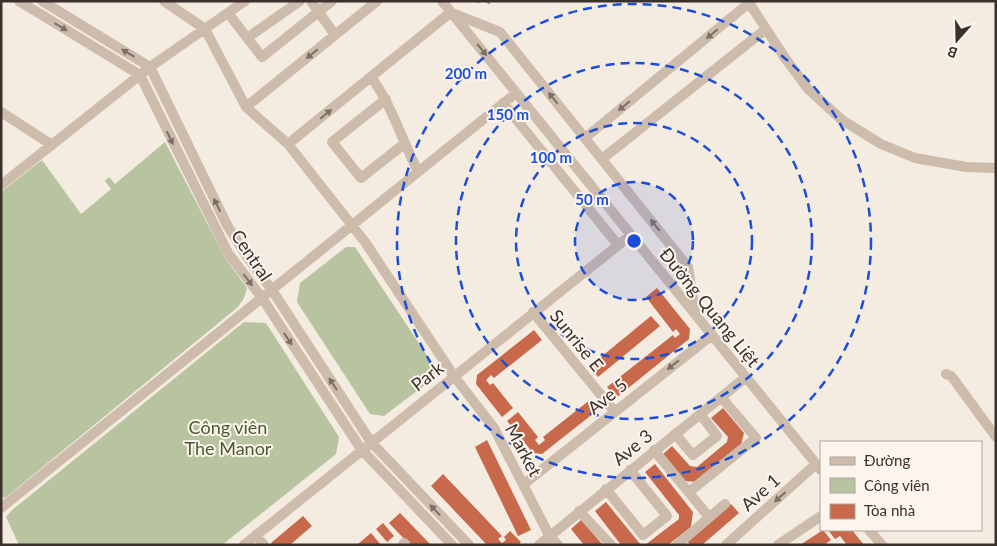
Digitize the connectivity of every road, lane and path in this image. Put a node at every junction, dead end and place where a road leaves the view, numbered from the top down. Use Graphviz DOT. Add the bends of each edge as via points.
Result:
graph roads {
  1 [pos="19,1"];
  2 [pos="42,1"];
  3 [pos="164,1"];
  4 [pos="245,1"];
  5 [pos="300,1"];
  6 [pos="311,1"];
  7 [pos="332,1"];
  8 [pos="377,1"];
  9 [pos="442,1"];
  10 [pos="749,2"];
  11 [pos="319,12"];
  12 [pos="451,12"];
  13 [pos="228,13"];
  14 [pos="205,29"];
  15 [pos="766,29"];
  16 [pos="335,35"];
  17 [pos="247,38"];
  18 [pos="150,67"];
  19 [pos="140,75"];
  20 [pos="371,77"];
  21 [pos="516,93"];
  22 [pos="386,99"];
  23 [pos="503,103"];
  24 [pos="246,107"];
  25 [pos="1,112"];
  26 [pos="585,138"];
  27 [pos="288,144"];
  28 [pos="404,144"];
  29 [pos="52,145"];
  30 [pos="602,159"];
  31 [pos="996,168"];
  32 [pos="418,171"];
  33 [pos="1,185"];
  34 [pos="351,224"];
  35 [pos="631,235"];
  36 [pos="618,245"];
  37 [pos="272,290"];
  38 [pos="262,298"];
  39 [pos="533,312"];
  40 [pos="696,314"];
  41 [pos="712,335"];
  42 [pos="946,374"];
  43 [pos="454,376"];
  44 [pos="746,377"];
  45 [pos="721,397"];
  46 [pos="614,411"];
  47 [pos="700,414"];
  48 [pos="675,434"];
  49 [pos="996,437"];
  50 [pos="371,442"];
  51 [pos="361,449"];
  52 [pos="654,450"];
  53 [pos="818,467"];
  54 [pos="630,470"];
  55 [pos="524,484"];
  56 [pos="606,489"];
  57 [pos="689,492"];
  58 [pos="725,504"];
  59 [pos="1,508"];
  60 [pos="579,511"];
  61 [pos="709,517"];
  62 [pos="820,517"];
  63 [pos="870,531"];
  64 [pos="256,535"];
  65 [pos="549,536"];
  66 [pos="244,545"];
  67 [pos="264,545"];
  68 [pos="452,545"];
  69 [pos="469,545"];
  70 [pos="539,545"];
  71 [pos="558,545"];
  72 [pos="611,545"];
  73 [pos="677,545"];
  74 [pos="726,545"];
  75 [pos="778,545"];
  76 [pos="882,545"];
  1 -- 19 [label="street, one-way"];
  18 -- 2 [label="street, one-way"];
  3 -- 14 [label="street"];
  4 -- 13 [label="street"];
  5 -- 17 [label="street"];
  6 -- 11 [label="street"];
  7 -- 11 [label="street"];
  8 -- 16 [label="street"];
  9 -- 12 [label="street, Đường Quang Liệt"];
  10 -- 15 [label="street"];
  10 -- 26 [label="street, one-way"];
  11 -- 16 [label="street"];
  11 -- 17 [label="street" via="262,57"];
  12 -- 20 [label="street"];
  12 -- 21 [label="street, Đường Quang Liệt, one-way"];
  26 -- 12 [label="street, one-way" via="500,32"];
  13 -- 14 [label="street"];
  13 -- 17 [label="street"];
  14 -- 18 [label="street"];
  14 -- 24 [label="street"];
  15 -- 30 [label="street"];
  15 -- 31 [label="street" via="808,89 842,120 881,144 915,158 966,167"];
  16 -- 24 [label="street, one-way"];
  18 -- 19 [label="street"];
  37 -- 18 [label="street, Central, one-way" via="227,225"];
  19 -- 29 [label="street"];
  19 -- 38 [label="street, Central, one-way" via="228,253"];
  20 -- 22 [label="street"];
  27 -- 20 [label="street, one-way"];
  21 -- 23 [label="street"];
  21 -- 35 [label="street, Đường Quang Liệt"];
  22 -- 28 [label="street"];
  22 -- 28 [label="street" via="332,142 361,178"];
  23 -- 32 [label="street"];
  23 -- 36 [label="street"];
  24 -- 27 [label="street, Market"];
  25 -- 29 [label="street"];
  26 -- 30 [label="street"];
  27 -- 34 [label="street, Market"];
  28 -- 32 [label="street"];
  29 -- 33 [label="street"];
  40 -- 30 [label="street, one-way" via="688,267"];
  32 -- 34 [label="street"];
  34 -- 37 [label="street"];
  34 -- 43 [label="street, Market"];
  35 -- 36 [label="street, Park"];
  35 -- 40 [label="street, Đường Quang Liệt"];
  36 -- 39 [label="street, Park"];
  37 -- 38 [label="street"];
  50 -- 37 [label="street, Central, one-way"];
  38 -- 51 [label="street, Central, one-way"];
  38 -- 59 [label="street"];
  39 -- 43 [label="street, Park"];
  39 -- 46 [label="street, Sunrise E"];
  40 -- 41 [label="street, Đường Quang Liệt"];
  41 -- 44 [label="street, Đường Quang Liệt"];
  41 -- 46 [label="street, Ave 5, one-way"];
  42 -- 49 [label="street" via="955,381"];
  43 -- 50 [label="street, Park"];
  43 -- 55 [label="street, Market" via="494,428"];
  44 -- 45 [label="street, Ave 3"];
  44 -- 53 [label="street, Đường Quang Liệt"];
  45 -- 47 [label="street, Ave 3"];
  45 -- 57 [label="street" via="756,438"];
  46 -- 55 [label="street, Ave 5"];
  47 -- 48 [label="street, Ave 3"];
  47 -- 48 [label="street" via="717,436 711,441 693,455"];
  48 -- 52 [label="street, Ave 3"];
  50 -- 51 [label="street, Park"];
  69 -- 50 [label="street, Central, one-way"];
  51 -- 64 [label="street, Park"];
  51 -- 68 [label="street, Central"];
  52 -- 54 [label="street, Ave 3"];
  52 -- 57 [label="street"];
  53 -- 74 [label="street, Ave 1, one-way"];
  54 -- 56 [label="street, Ave 3"];
  54 -- 56 [label="street" via="667,516 643,535"];
  55 -- 65 [label="street, Market"];
  56 -- 60 [label="street, Ave 3"];
  57 -- 61 [label="street"];
  58 -- 61 [label="street"];
  60 -- 65 [label="street, Ave 3"];
  60 -- 72 [label="street"];
  61 -- 73 [label="street"];
  62 -- 75 [label="street"];
  63 -- 76 [label="street"];
  64 -- 66 [label="street, Park"];
  64 -- 67 [label="street"];
  65 -- 70 [label="street, Ave 3"];
  65 -- 71 [label="street, Market"];
}
